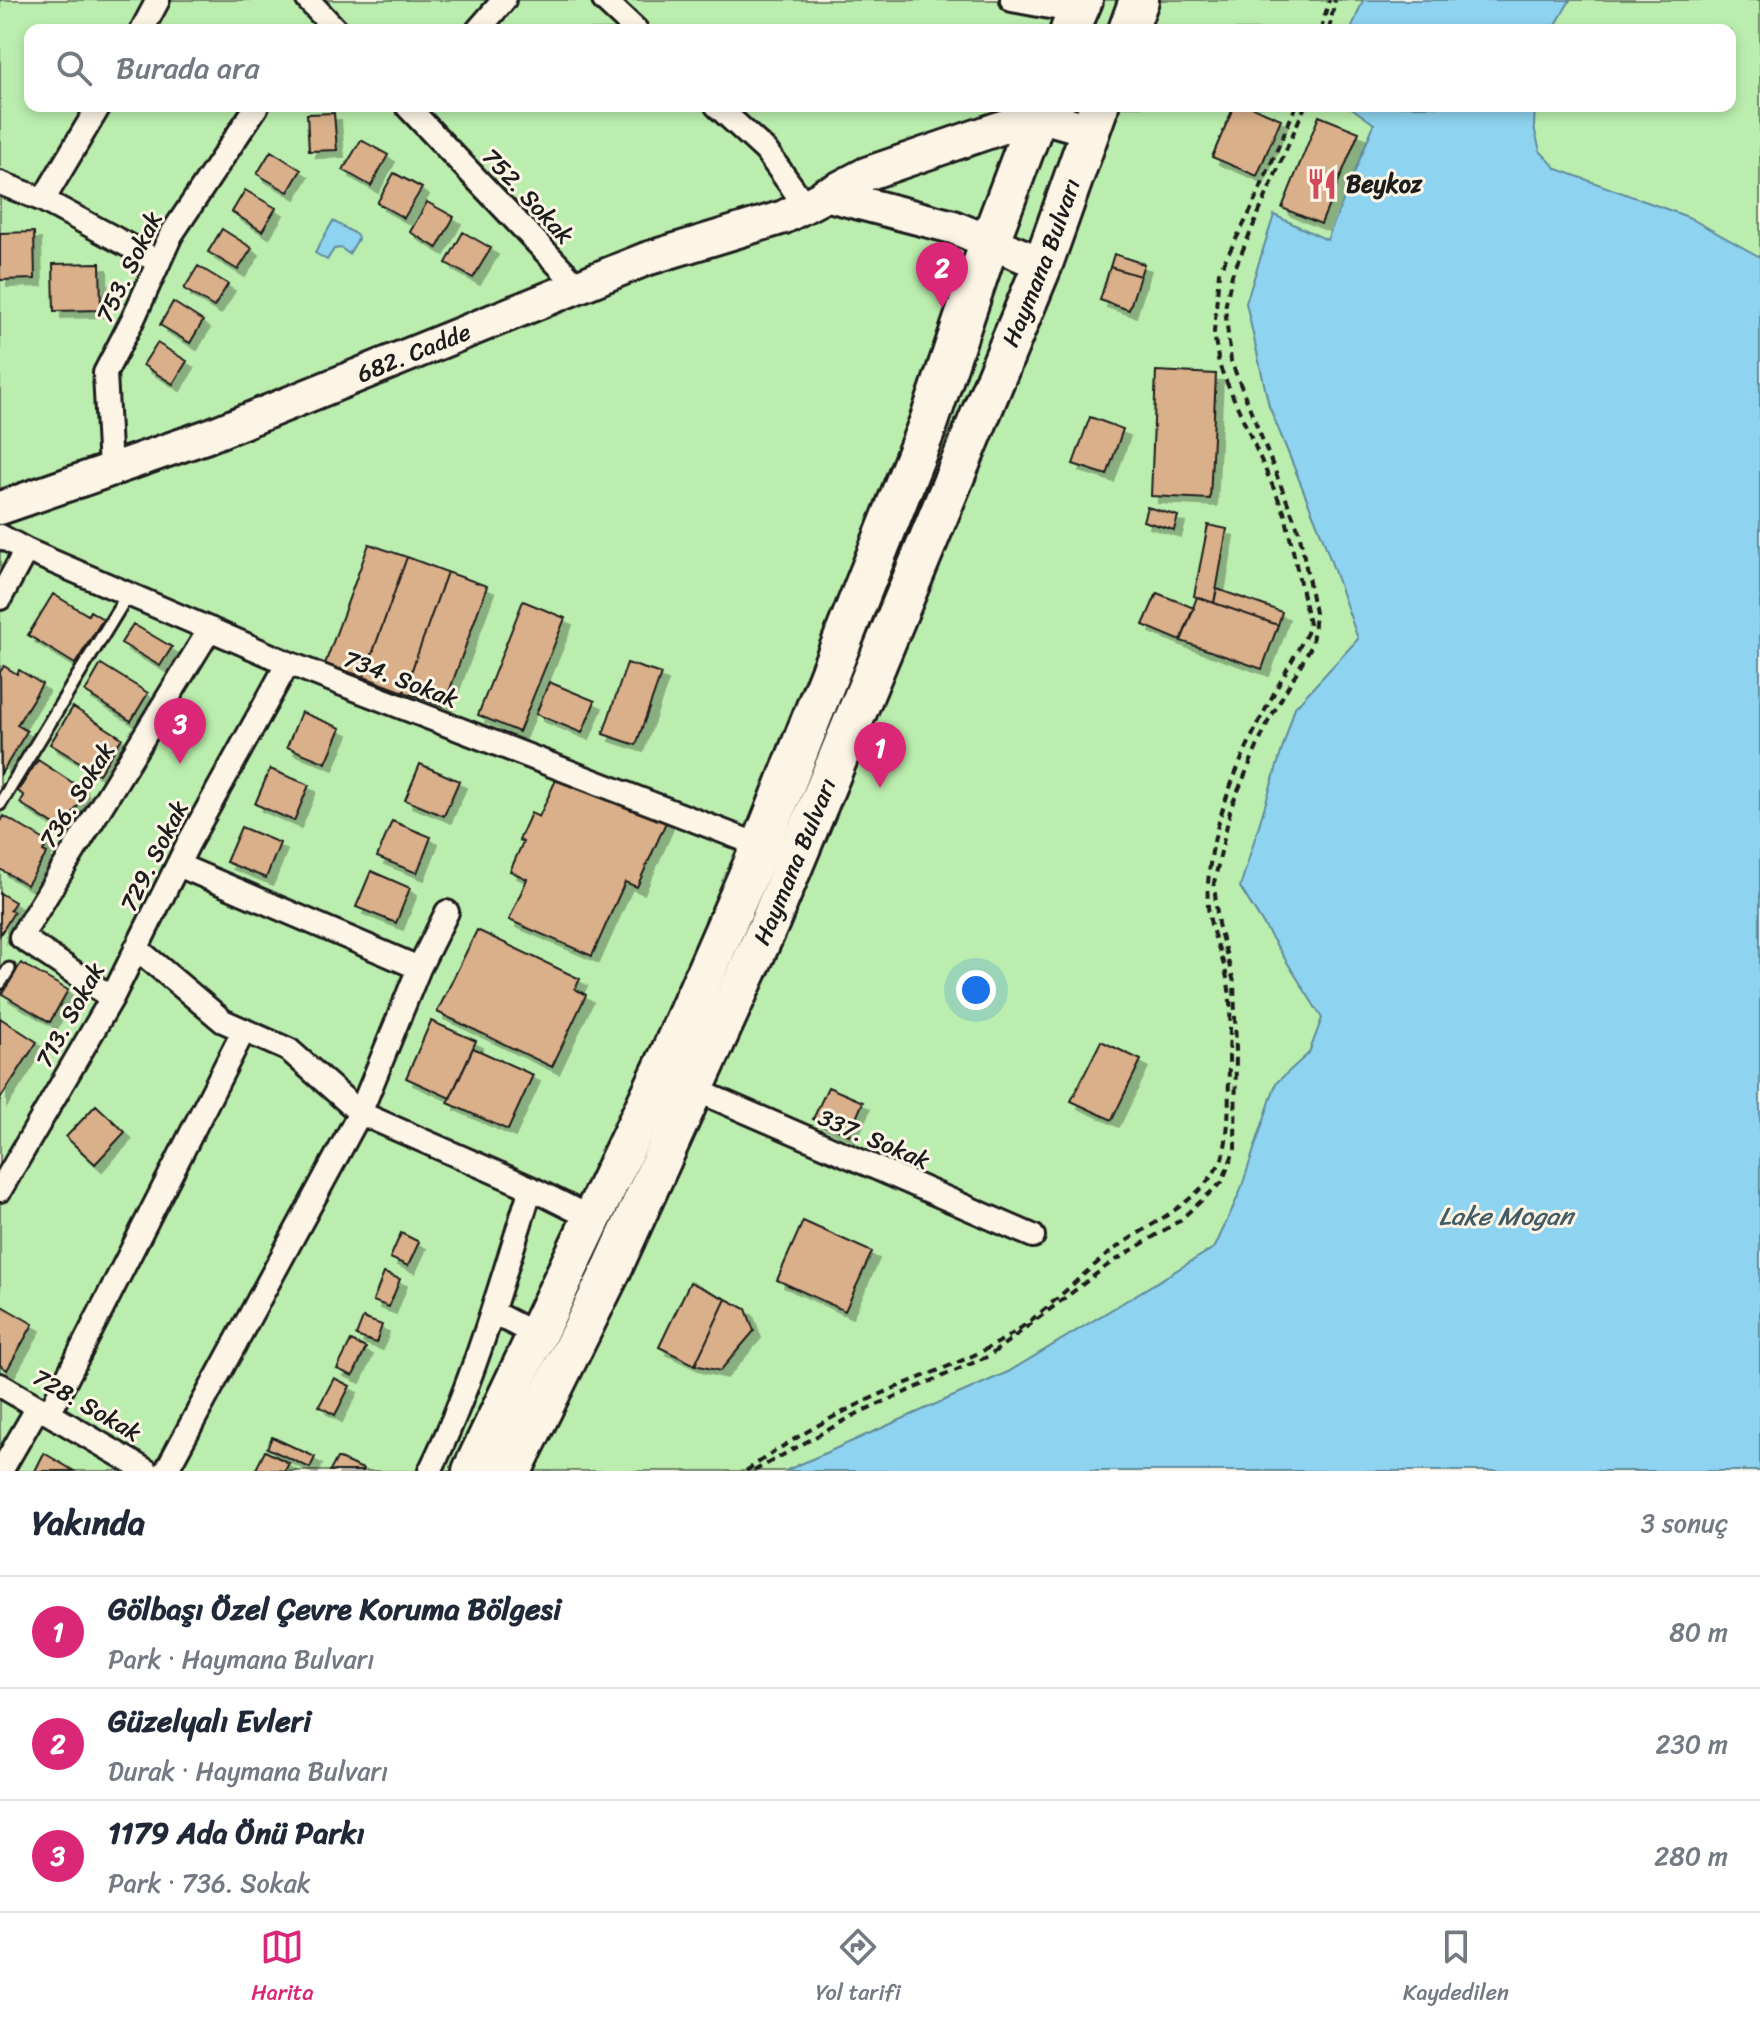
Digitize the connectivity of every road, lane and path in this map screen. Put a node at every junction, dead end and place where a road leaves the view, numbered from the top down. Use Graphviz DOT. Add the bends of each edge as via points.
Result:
graph roads {
  1 [pos="158,0"];
  2 [pos="504,0"];
  3 [pos="604,0"];
  4 [pos="1012,0"];
  5 [pos="1139,0"];
  6 [pos="1329,0"];
  7 [pos="1335,0"];
  8 [pos="1077,14"];
  9 [pos="145,24"];
  10 [pos="483,24"];
  11 [pos="630,24"];
  12 [pos="1130,24"];
  13 [pos="1323,24"];
  14 [pos="1330,24"];
  15 [pos="95,112"];
  16 [pos="253,112"];
  17 [pos="415,112"];
  18 [pos="724,112"];
  19 [pos="1034,112"];
  20 [pos="1038,112"];
  21 [pos="1053,112"];
  22 [pos="1293,112"];
  23 [pos="1302,112"];
  24 [pos="1095,118"];
  25 [pos="0,183"];
  26 [pos="815,199"];
  27 [pos="43,200"];
  28 [pos="990,241"];
  29 [pos="159,262"];
  30 [pos="1043,264"];
  31 [pos="578,286"];
  32 [pos="110,470"];
  33 [pos="0,508"];
  34 [pos="0,536"];
  35 [pos="26,550"];
  36 [pos="128,594"];
  37 [pos="0,598"];
  38 [pos="210,629"];
  39 [pos="288,663"];
  40 [pos="0,804"];
  41 [pos="761,846"];
  42 [pos="178,865"];
  43 [pos="447,912"];
  44 [pos="136,948"];
  45 [pos="419,968"];
  46 [pos="9,969"];
  47 [pos="0,983"];
  48 [pos="112,998"];
  49 [pos="244,1030"];
  50 [pos="694,1089"];
  51 [pos="360,1113"];
  52 [pos="531,1188"];
  53 [pos="0,1190"];
  54 [pos="593,1219"];
  55 [pos="1033,1236"];
  56 [pos="492,1312"];
  57 [pos="538,1336"];
  58 [pos="0,1385"];
  59 [pos="43,1410"];
  60 [pos="1,1471"];
  61 [pos="147,1471"];
  62 [pos="166,1471"];
  63 [pos="430,1471"];
  64 [pos="472,1471"];
  65 [pos="512,1471"];
  66 [pos="746,1471"];
  67 [pos="754,1471"];
  1 -- 9 [label="street"];
  2 -- 10 [label="street"];
  3 -- 11 [label="street"];
  4 -- 8 [label="street"];
  5 -- 12 [label="highway"];
  6 -- 13 [label="path"];
  7 -- 14 [label="path"];
  15 -- 27 [label="street"];
  16 -- 29 [label="street, 753. Sokak" via="171,235"];
  17 -- 31 [label="street, 752. Sokak"];
  18 -- 26 [label="street"];
  19 -- 26 [label="main road, 682. Cadde" via="866,174"];
  20 -- 28 [label="highway, Haymana Bulvarı"];
  21 -- 24 [label="main road"];
  22 -- 66 [label="path" via="1225,257 1216,288 1219,365 1285,514 1309,624 1232,785 1208,880 1207,911 1230,998 1227,1130 1221,1161 1188,1199 1112,1251 999,1342 880,1394"];
  23 -- 67 [label="path" via="1232,275 1225,308 1231,361 1299,531 1315,613 1312,645 1268,722 1231,807 1214,883 1218,924 1234,982 1236,1050 1235,1149 1222,1182 1179,1221 1108,1265 989,1356 860,1412"];
  24 -- 30 [label="highway, Haymana Bulvarı"];
  25 -- 27 [label="street"];
  26 -- 28 [label="main road" via="909,214"];
  26 -- 31 [label="main road, 682. Cadde" via="784,217 646,259"];
  27 -- 29 [label="street"];
  28 -- 30 [label="main road"];
  28 -- 41 [label="highway, Haymana Bulvarı" via="929,422"];
  29 -- 32 [label="street, 753. Sokak" via="105,373"];
  30 -- 50 [label="highway, Haymana Bulvarı" via="775,909"];
  31 -- 32 [label="main road, 682. Cadde" via="208,436"];
  32 -- 33 [label="main road, 682. Cadde"];
  34 -- 35 [label="street, 734. Sokak"];
  35 -- 36 [label="street, 734. Sokak"];
  35 -- 37 [label="street"];
  36 -- 38 [label="street, 734. Sokak"];
  36 -- 40 [label="lane"];
  38 -- 39 [label="street, 734. Sokak"];
  38 -- 48 [label="street, 736. Sokak" via="21,937"];
  39 -- 41 [label="street, 734. Sokak"];
  39 -- 42 [label="street, 729. Sokak"];
  41 -- 54 [label="highway, Haymana Bulvarı"];
  42 -- 44 [label="street, 729. Sokak"];
  42 -- 45 [label="street"];
  43 -- 45 [label="street"];
  44 -- 48 [label="street, 713. Sokak"];
  44 -- 49 [label="street" via="223,1021"];
  45 -- 51 [label="street"];
  46 -- 47 [label="lane"];
  48 -- 53 [label="street, 713. Sokak"];
  49 -- 51 [label="street" via="289,1050"];
  49 -- 59 [label="street"];
  50 -- 55 [label="street, 337. Sokak"];
  50 -- 65 [label="highway, Haymana Bulvarı"];
  51 -- 52 [label="street"];
  51 -- 62 [label="street"];
  52 -- 54 [label="street"];
  52 -- 56 [label="street"];
  54 -- 57 [label="highway, Haymana Bulvarı"];
  56 -- 57 [label="street"];
  56 -- 63 [label="street"];
  57 -- 64 [label="highway, Haymana Bulvarı"];
  58 -- 59 [label="street, 728. Sokak"];
  59 -- 60 [label="street"];
  59 -- 61 [label="street, 728. Sokak"];
}
